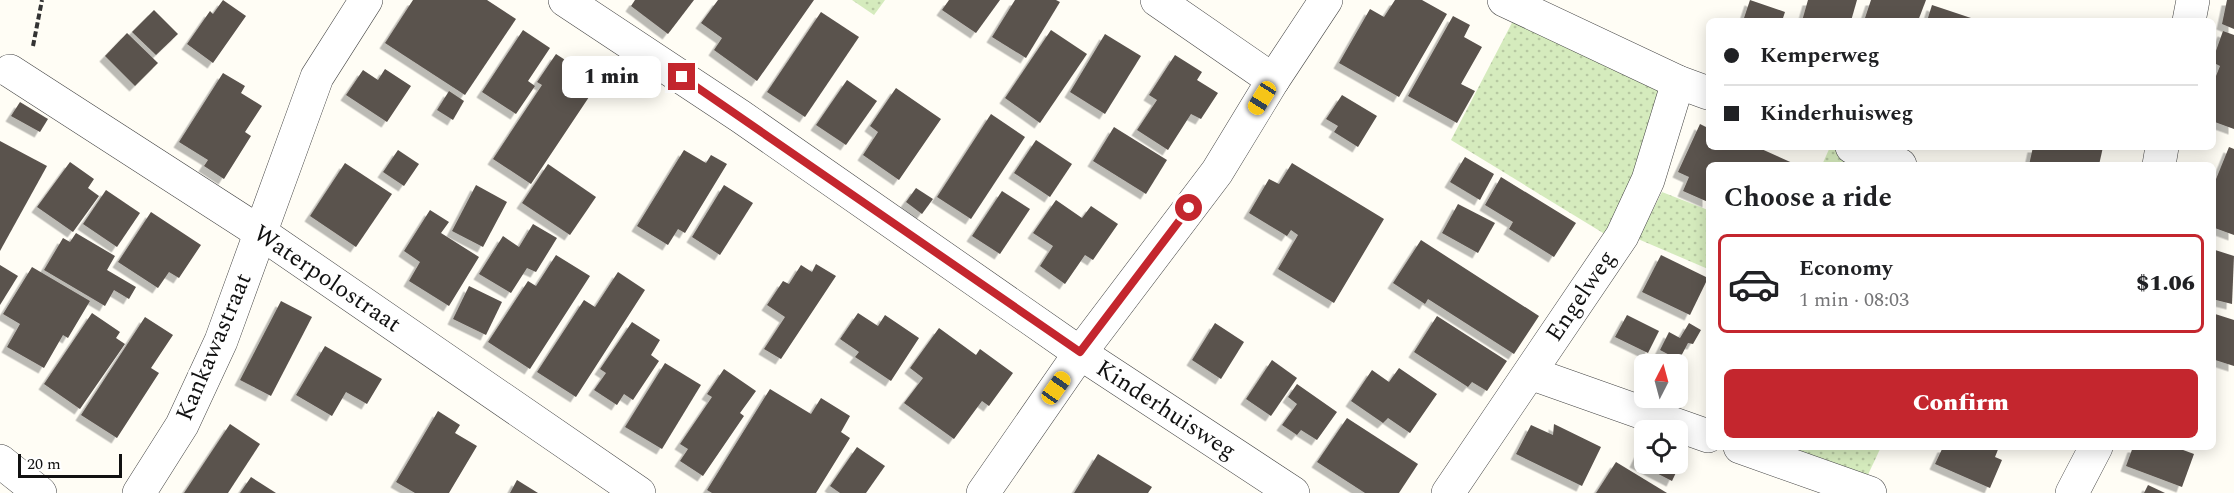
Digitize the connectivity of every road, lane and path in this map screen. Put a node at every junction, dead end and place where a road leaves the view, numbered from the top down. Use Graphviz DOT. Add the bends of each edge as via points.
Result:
graph roads {
  1 [pos="42,0"];
  2 [pos="366,0"];
  3 [pos="565,0"];
  4 [pos="1157,0"];
  5 [pos="1326,0"];
  6 [pos="1504,0"];
  7 [pos="2193,0"];
  8 [pos="2189,18"];
  9 [pos="19,76"];
  10 [pos="1273,80"];
  11 [pos="1678,81"];
  12 [pos="1706,92"];
  13 [pos="1860,150"];
  14 [pos="1892,162"];
  15 [pos="261,233"];
  16 [pos="1080,352"];
  17 [pos="1530,373"];
  18 [pos="1706,435"];
  19 [pos="1748,450"];
  20 [pos="2094,450"];
  21 [pos="0,460"];
  22 [pos="40,493"];
  23 [pos="139,493"];
  24 [pos="639,493"];
  25 [pos="983,493"];
  26 [pos="1293,493"];
  27 [pos="1448,493"];
  28 [pos="1870,493"];
  29 [pos="2072,493"];
  1 -- 9 [label="path"];
  2 -- 15 [label="street, Kankawastraat" via="317,77"];
  3 -- 16 [label="street, Kinderhuisweg"];
  4 -- 10 [label="street"];
  5 -- 10 [label="street"];
  6 -- 11 [label="street"];
  7 -- 8 [label="street"];
  9 -- 15 [label="street, Waterpolostraat"];
  10 -- 16 [label="street" via="1217,172"];
  11 -- 12 [label="street"];
  11 -- 17 [label="street, Engelweg" via="1648,180 1622,236"];
  13 -- 14 [label="street"];
  15 -- 23 [label="street, Kankawastraat" via="221,341 182,424"];
  15 -- 24 [label="street, Waterpolostraat"];
  16 -- 25 [label="street"];
  16 -- 26 [label="street, Kinderhuisweg"];
  17 -- 18 [label="street"];
  17 -- 27 [label="street, Engelweg"];
  19 -- 28 [label="street"];
  20 -- 29 [label="street"];
  21 -- 22 [label="street"];
}
